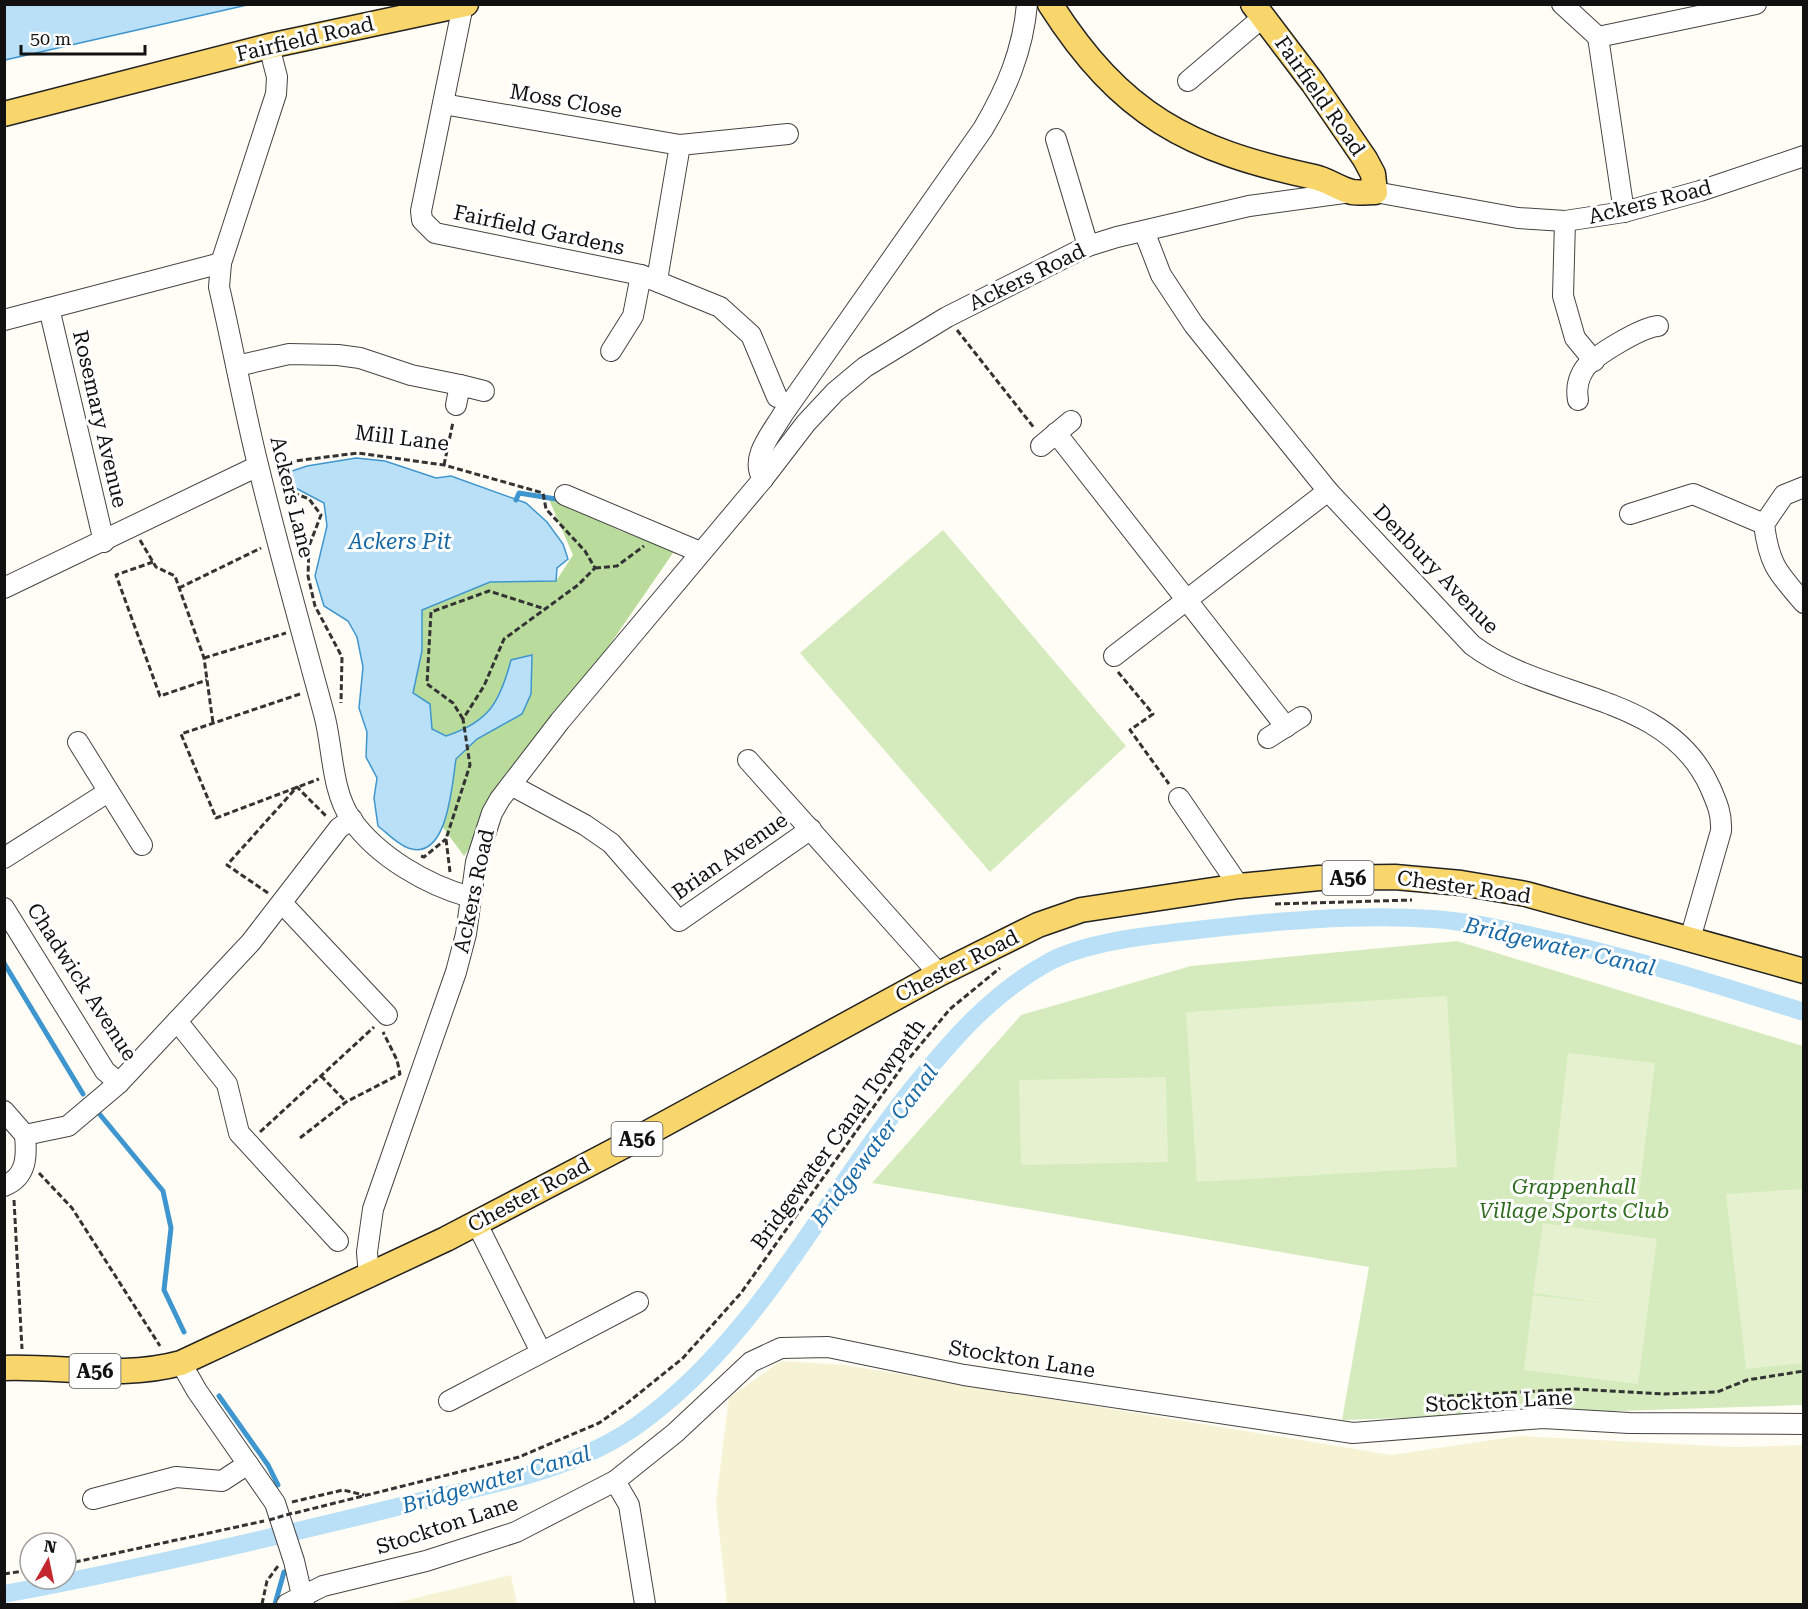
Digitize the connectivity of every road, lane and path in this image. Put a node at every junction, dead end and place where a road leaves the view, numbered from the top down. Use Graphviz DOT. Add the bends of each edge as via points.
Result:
graph roads {
  1 [pos="1027,4"];
  2 [pos="1050,4"];
  3 [pos="1562,4"];
  4 [pos="1756,4"];
  5 [pos="464,5"];
  6 [pos="1258,11"];
  7 [pos="1598,38"];
  8 [pos="269,46"];
  9 [pos="1188,81"];
  10 [pos="442,104"];
  11 [pos="4,114"];
  12 [pos="788,134"];
  13 [pos="1056,139"];
  14 [pos="680,145"];
  15 [pos="1803,156"];
  16 [pos="1363,192"];
  17 [pos="1624,212"];
  18 [pos="1565,221"];
  19 [pos="1144,231"];
  20 [pos="1088,246"];
  21 [pos="221,263"];
  22 [pos="649,278"];
  23 [pos="49,308"];
  24 [pos="947,317"];
  25 [pos="4,320"];
  26 [pos="1658,326"];
  27 [pos="611,351"];
  28 [pos="1594,361"];
  29 [pos="237,366"];
  30 [pos="460,385"];
  31 [pos="484,391"];
  32 [pos="777,397"];
  33 [pos="1578,400"];
  34 [pos="456,405"];
  35 [pos="1053,435"];
  36 [pos="281,463"];
  37 [pos="444,465"];
  38 [pos="258,466"];
  39 [pos="763,479"];
  40 [pos="1803,487"];
  41 [pos="1328,491"];
  42 [pos="543,495"];
  43 [pos="566,495"];
  44 [pos="1630,514"];
  45 [pos="1764,525"];
  46 [pos="133,527"];
  47 [pos="660,534"];
  48 [pos="278,540"];
  49 [pos="104,542"];
  50 [pos="700,552"];
  51 [pos="153,562"];
  52 [pos="595,568"];
  53 [pos="4,588"];
  54 [pos="179,588"];
  55 [pos="1187,600"];
  56 [pos="1803,603"];
  57 [pos="544,609"];
  58 [pos="301,628"];
  59 [pos="1114,656"];
  60 [pos="204,658"];
  61 [pos="207,680"];
  62 [pos="317,688"];
  63 [pos="342,709"];
  64 [pos="464,719"];
  65 [pos="213,723"];
  66 [pos="1268,738"];
  67 [pos="78,742"];
  68 [pos="748,760"];
  69 [pos="335,773"];
  70 [pos="511,784"];
  71 [pos="297,787"];
  72 [pos="108,792"];
  73 [pos="1179,798"];
  74 [pos="345,824"];
  75 [pos="811,830"];
  76 [pos="446,839"];
  77 [pos="142,845"];
  78 [pos="417,855"];
  79 [pos="4,858"];
  80 [pos="451,880"];
  81 [pos="1239,886"];
  82 [pos="470,897"];
  83 [pos="1422,900"];
  84 [pos="282,903"];
  85 [pos="1269,904"];
  86 [pos="4,908"];
  87 [pos="1690,939"];
  88 [pos="1005,963"];
  89 [pos="1803,971"];
  90 [pos="939,974"];
  91 [pos="387,1015"];
  92 [pos="177,1021"];
  93 [pos="321,1076"];
  94 [pos="119,1083"];
  95 [pos="346,1102"];
  96 [pos="4,1111"];
  97 [pos="26,1135"];
  98 [pos="300,1138"];
  99 [pos="248,1144"];
  100 [pos="27,1160"];
  101 [pos="9,1185"];
  102 [pos="476,1222"];
  103 [pos="338,1241"];
  104 [pos="369,1277"];
  105 [pos="638,1302"];
  106 [pos="542,1353"];
  107 [pos="172,1357"];
  108 [pos="14,1367"];
  109 [pos="1803,1371"];
  110 [pos="1430,1397"];
  111 [pos="449,1401"];
  112 [pos="1803,1424"];
  113 [pos="248,1464"];
  114 [pos="615,1481"];
  115 [pos="366,1496"];
  116 [pos="93,1499"];
  117 [pos="294,1502"];
  118 [pos="78,1561"];
  119 [pos="294,1561"];
  120 [pos="298,1601"];
  121 [pos="262,1605"];
  122 [pos="645,1605"];
  1 -- 39 [label="street" via="1018,53 1005,91 983,129 783,414 758,459"];
  2 -- 16 [label="main road, Ackers Road" via="1102,76 1138,108 1182,135 1226,154"];
  3 -- 7 [label="street"];
  4 -- 7 [label="street"];
  5 -- 8 [label="main road, Fairfield Road"];
  5 -- 10 [label="street, Fairfield Gardens"];
  6 -- 9 [label="street"];
  6 -- 16 [label="main road, Fairfield Road" via="1365,159 1373,174"];
  7 -- 17 [label="street"];
  8 -- 11 [label="main road, Fairfield Road"];
  8 -- 21 [label="street, Ackers Lane" via="277,77 276,94"];
  10 -- 14 [label="street, Moss Close"];
  10 -- 22 [label="street, Fairfield Gardens" via="421,211 427,228 435,233"];
  12 -- 14 [label="street, Moss Close"];
  13 -- 20 [label="street"];
  14 -- 22 [label="street"];
  15 -- 17 [label="street, Ackers Road"];
  16 -- 18 [label="street, Ackers Road" via="1518,218"];
  16 -- 19 [label="street, Ackers Road" via="1249,206"];
  17 -- 18 [label="street, Ackers Road"];
  18 -- 28 [label="street" via="1563,296 1575,338"];
  19 -- 20 [label="street, Ackers Road"];
  19 -- 41 [label="street, Denbury Avenue" via="1161,275 1180,307"];
  20 -- 24 [label="street, Ackers Road"];
  21 -- 23 [label="street"];
  21 -- 29 [label="street, Ackers Lane" via="219,287"];
  22 -- 27 [label="street" via="633,316"];
  22 -- 32 [label="street, Fairfield Gardens" via="720,307 751,335"];
  23 -- 25 [label="street"];
  23 -- 49 [label="street, Rosemary Avenue"];
  24 -- 35 [label="path"];
  24 -- 39 [label="street, Ackers Road" via="865,367 835,392"];
  26 -- 28 [label="street" via="1646,328"];
  28 -- 33 [label="street" via="1580,377"];
  29 -- 30 [label="street" via="289,354 338,355"];
  29 -- 38 [label="street, Ackers Lane"];
  30 -- 31 [label="street"];
  30 -- 34 [label="street"];
  34 -- 37 [label="path"];
  35 -- 55 [label="street"];
  36 -- 37 [label="path, Mill Lane" via="358,453"];
  36 -- 38 [label="path, Mill Lane"];
  36 -- 63 [label="path" via="284,489 309,499 321,515 309,546 308,576 315,606 342,657"];
  37 -- 42 [label="path, Mill Lane"];
  38 -- 46 [label="street"];
  38 -- 48 [label="street, Ackers Lane"];
  39 -- 50 [label="street, Ackers Road"];
  40 -- 45 [label="street" via="1785,495"];
  41 -- 55 [label="street"];
  41 -- 87 [label="street, Denbury Avenue" via="1472,645 1488,657 1632,712 1662,729 1690,753 1722,814 1721,831"];
  42 -- 43 [label="path, Mill Lane"];
  42 -- 52 [label="path" via="546,509 585,550"];
  43 -- 47 [label="street"];
  44 -- 45 [label="street" via="1693,495"];
  45 -- 56 [label="street" via="1774,569"];
  46 -- 49 [label="street"];
  46 -- 51 [label="path"];
  47 -- 50 [label="street"];
  47 -- 52 [label="path" via="617,566"];
  48 -- 54 [label="path"];
  48 -- 58 [label="street, Ackers Lane"];
  49 -- 53 [label="street"];
  50 -- 70 [label="street, Ackers Road"];
  51 -- 54 [label="path" via="175,576"];
  51 -- 61 [label="path" via="116,575 160,696"];
  52 -- 57 [label="path"];
  54 -- 60 [label="path"];
  55 -- 59 [label="street"];
  55 -- 66 [label="street" via="1294,722"];
  57 -- 64 [label="path" via="504,639 484,686"];
  57 -- 64 [label="path" via="489,591 431,612 427,684 453,703"];
  58 -- 60 [label="path"];
  58 -- 62 [label="street, Ackers Lane"];
  59 -- 73 [label="path" via="1115,668 1153,714 1130,730"];
  60 -- 61 [label="path"];
  61 -- 65 [label="path"];
  62 -- 65 [label="path"];
  62 -- 69 [label="street, Ackers Lane"];
  64 -- 76 [label="path" via="470,765"];
  65 -- 71 [label="path" via="182,734 216,818"];
  67 -- 72 [label="street"];
  68 -- 75 [label="street, Brian Avenue"];
  69 -- 71 [label="path"];
  69 -- 74 [label="street, Ackers Lane"];
  70 -- 75 [label="street, Brian Avenue" via="611,843 680,921"];
  70 -- 82 [label="street, Ackers Road" via="492,813"];
  71 -- 74 [label="path"];
  71 -- 84 [label="path" via="227,865"];
  72 -- 77 [label="street"];
  72 -- 79 [label="street"];
  73 -- 81 [label="street"];
  74 -- 82 [label="street, Ackers Lane" via="434,885"];
  74 -- 84 [label="street"];
  75 -- 90 [label="street, Brian Avenue"];
  76 -- 78 [label="path" via="424,857"];
  76 -- 80 [label="path"];
  81 -- 87 [label="main road, Chester Road / A56" via="1319,878 1395,877 1461,883 1526,894"];
  81 -- 90 [label="main road, Chester Road / A56" via="1081,910 1038,926"];
  82 -- 104 [label="street, Ackers Road" via="456,972 373,1209 367,1252"];
  83 -- 85 [label="path"];
  84 -- 91 [label="street"];
  84 -- 92 [label="street"];
  86 -- 94 [label="street, Chadwick Avenue" via="105,1071"];
  87 -- 89 [label="main road, Chester Road / A56"];
  88 -- 115 [label="path, Bridgewater Canal Towpath" via="950,1008 922,1042 741,1293 683,1358 599,1424 569,1438 519,1457"];
  90 -- 102 [label="main road, Chester Road / A56"];
  92 -- 94 [label="street"];
  92 -- 99 [label="street" via="227,1084 239,1133"];
  93 -- 95 [label="path"];
  93 -- 95 [label="path" via="379,1022 400,1074"];
  93 -- 99 [label="path"];
  94 -- 97 [label="street" via="68,1126"];
  95 -- 98 [label="path"];
  96 -- 97 [label="street"];
  97 -- 100 [label="street"];
  99 -- 103 [label="street"];
  100 -- 101 [label="street"];
  100 -- 107 [label="path" via="72,1208"];
  101 -- 108 [label="path"];
  102 -- 104 [label="main road, Chester Road / A56"];
  102 -- 106 [label="street"];
  104 -- 107 [label="main road, Chester Road / A56"];
  105 -- 106 [label="street"];
  106 -- 111 [label="street"];
  107 -- 108 [label="main road, A56" via="148,1371"];
  107 -- 113 [label="street"];
  109 -- 110 [label="path" via="1747,1380 1717,1392 1664,1394 1573,1389"];
  112 -- 114 [label="street, Stockton Lane" via="1543,1418 1353,1433 964,1376 828,1347 781,1348 752,1362 675,1433"];
  113 -- 116 [label="street" via="222,1481 176,1477"];
  113 -- 119 [label="street" via="275,1503"];
  114 -- 120 [label="street, Stockton Lane" via="516,1532 426,1561 323,1586"];
  114 -- 122 [label="street" via="629,1505"];
  115 -- 117 [label="path" via="343,1490"];
  115 -- 118 [label="path, Bridgewater Canal Towpath, bridge"];
  119 -- 120 [label="street"];
  119 -- 121 [label="path" via="275,1567 267,1581"];
}
